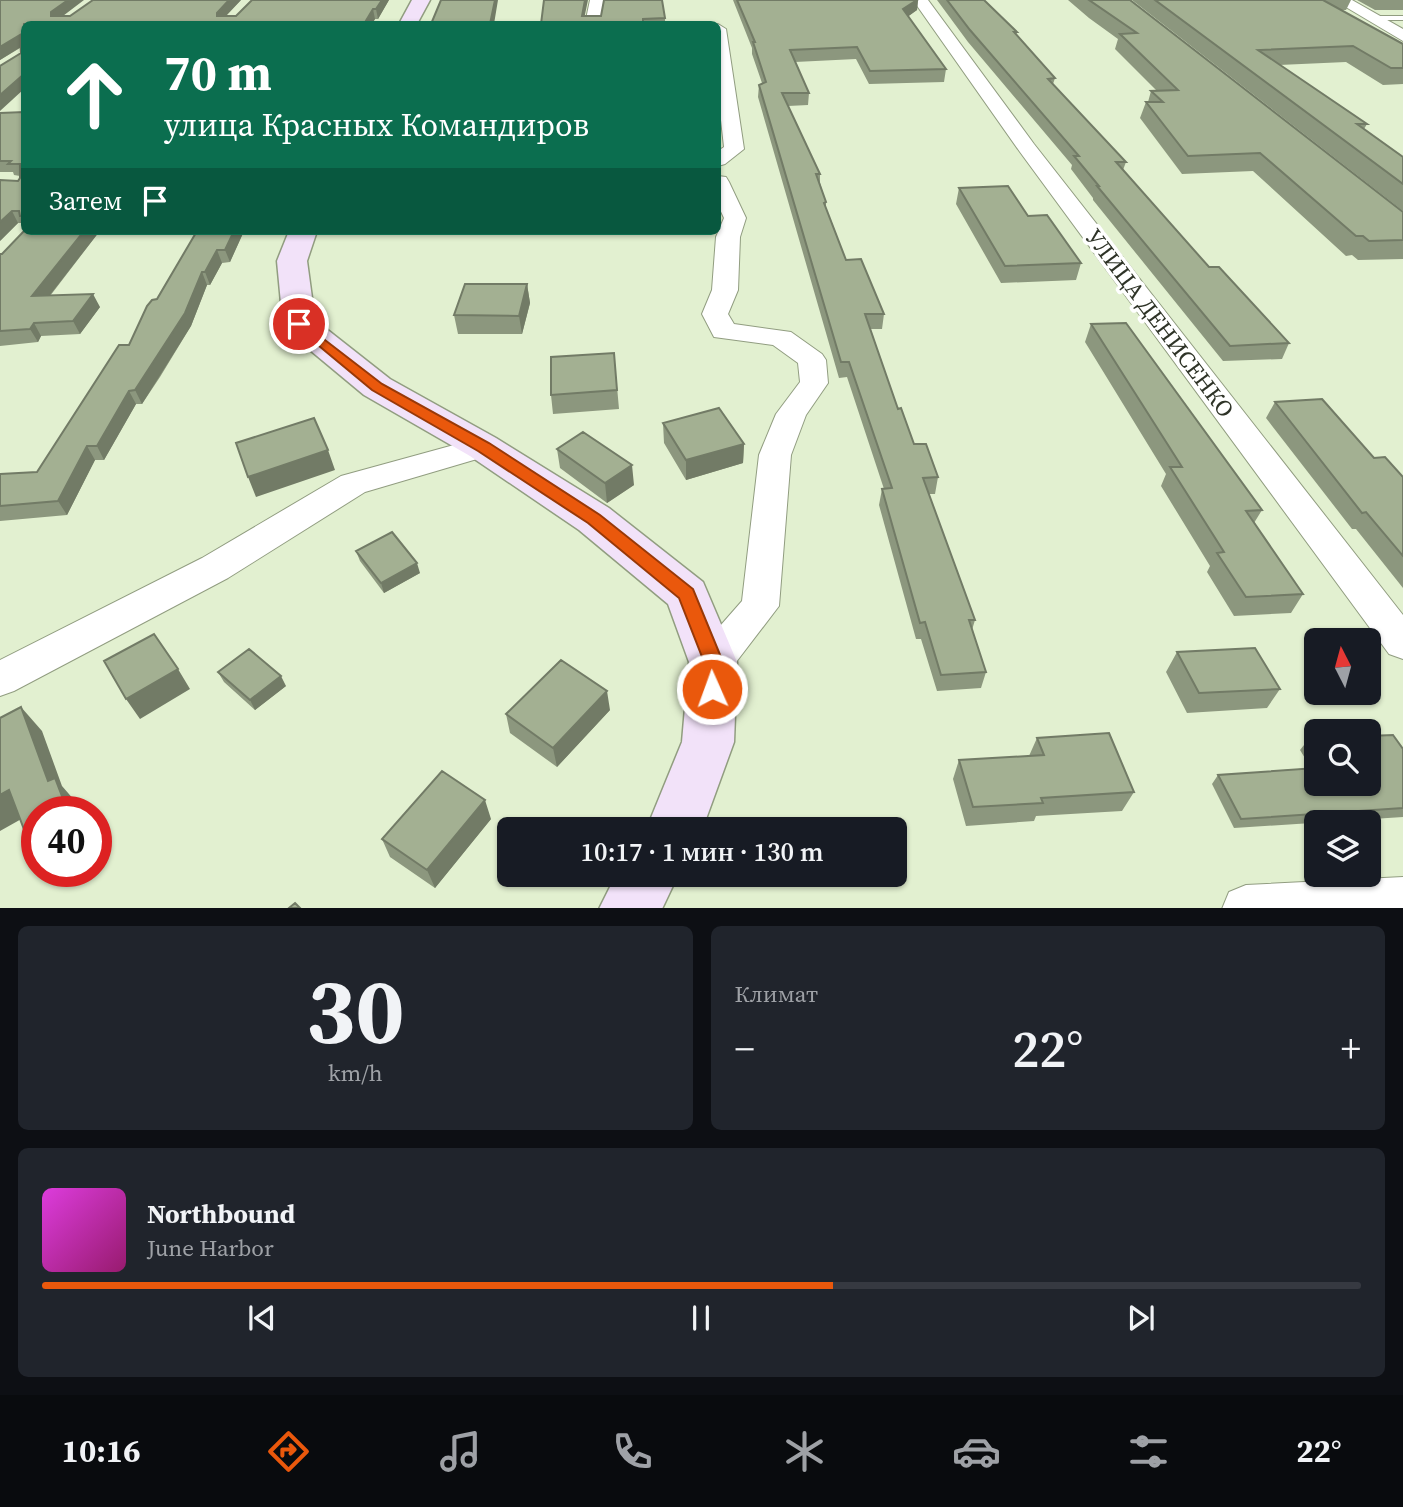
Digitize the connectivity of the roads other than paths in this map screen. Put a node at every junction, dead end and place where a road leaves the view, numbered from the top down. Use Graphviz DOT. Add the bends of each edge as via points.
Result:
graph roads {
  1 [pos="421,0"];
  2 [pos="597,0"];
  3 [pos="920,0"];
  4 [pos="1341,0"];
  5 [pos="1372,18"];
  6 [pos="1403,18"];
  7 [pos="410,21"];
  8 [pos="594,21"];
  9 [pos="1403,36"];
  10 [pos="721,52"];
  11 [pos="721,158"];
  12 [pos="721,188"];
  13 [pos="302,235"];
  14 [pos="484,447"];
  15 [pos="1403,643"];
  16 [pos="713,662"];
  17 [pos="0,679"];
  18 [pos="679,817"];
  19 [pos="641,887"];
  20 [pos="1403,901"];
  21 [pos="628,908"];
  22 [pos="1246,908"];
  1 -- 7 [label="street"];
  2 -- 8 [label="street"];
  3 -- 15 [label="street, УЛИЦА ДЕНИСЕНКО"];
  4 -- 5 [label="street"];
  5 -- 6 [label="lane"];
  5 -- 9 [label="street"];
  10 -- 11 [label="street" via="734,149"];
  12 -- 16 [label="street" via="735,218 725,290 715,314 724,331 781,338 812,360 814,383 791,414 775,456 760,606"];
  13 -- 14 [label="street" via="292,261 299,324 377,387"];
  14 -- 16 [label="street" via="594,519 687,594"];
  14 -- 17 [label="street" via="353,484 215,568"];
  16 -- 18 [label="street" via="708,742"];
  19 -- 21 [label="street"];
  20 -- 22 [label="street"];
}
